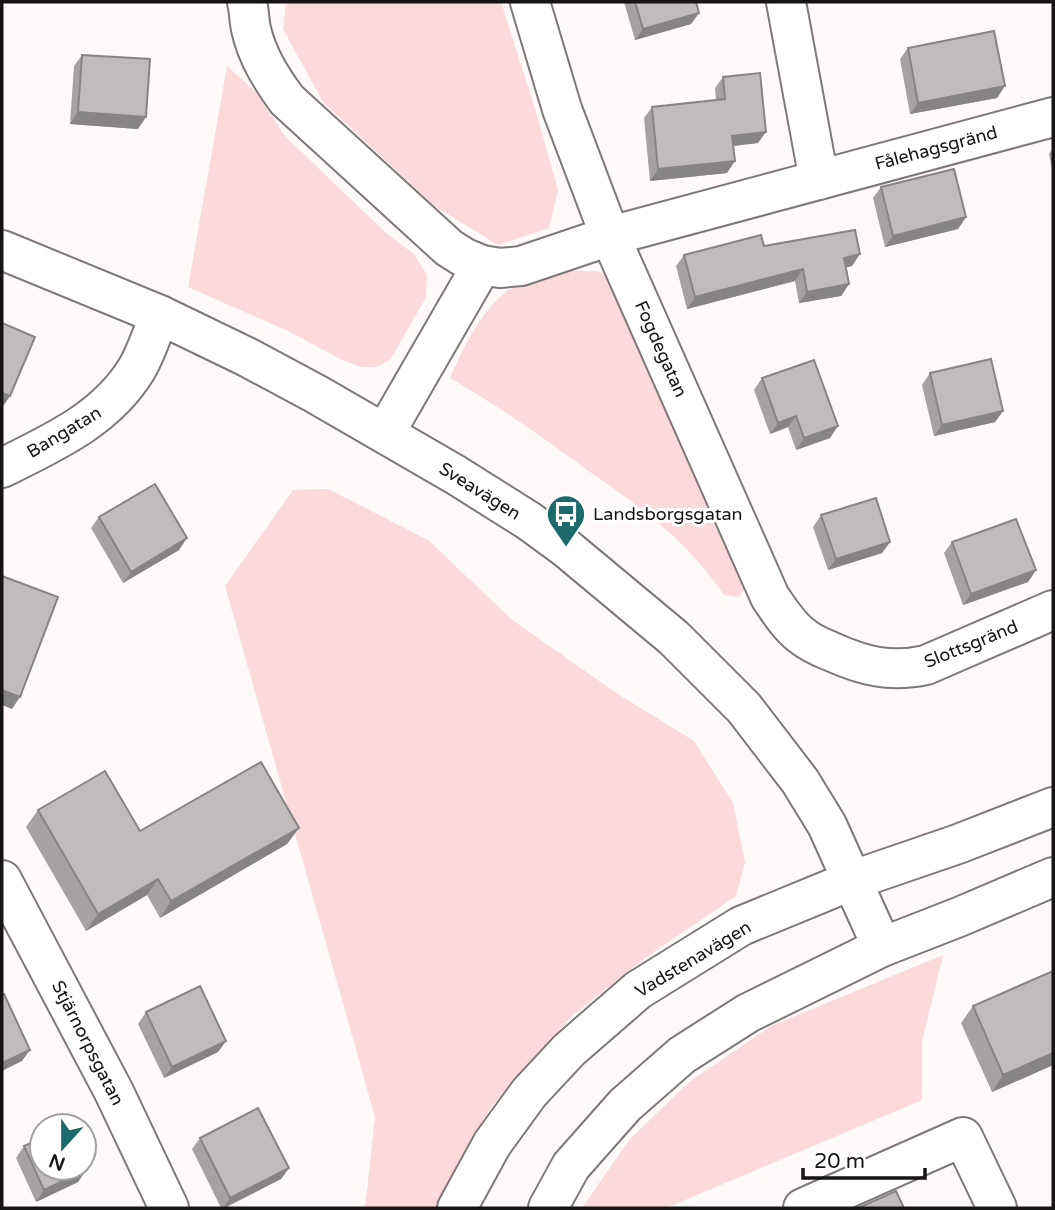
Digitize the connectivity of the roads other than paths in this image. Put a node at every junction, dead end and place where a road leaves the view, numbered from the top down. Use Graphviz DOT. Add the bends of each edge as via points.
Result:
graph roads {
  1 [pos="247,2"];
  2 [pos="530,2"];
  3 [pos="786,2"];
  4 [pos="1053,117"];
  5 [pos="818,180"];
  6 [pos="610,236"];
  7 [pos="2,250"];
  8 [pos="482,265"];
  9 [pos="160,316"];
  10 [pos="385,433"];
  11 [pos="2,468"];
  12 [pos="1053,610"];
  13 [pos="846,658"];
  14 [pos="1053,807"];
  15 [pos="1053,877"];
  16 [pos="2,880"];
  17 [pos="853,880"];
  18 [pos="882,947"];
  19 [pos="169,1208"];
  20 [pos="457,1208"];
  21 [pos="548,1208"];
  22 [pos="803,1208"];
  23 [pos="997,1208"];
  1 -- 8 [label="street" via="259,55 287,100 449,248"];
  2 -- 6 [label="street, Fogdegatan" via="562,108"];
  3 -- 5 [label="street"];
  4 -- 5 [label="street, Fålehagsgränd"];
  5 -- 6 [label="street, Fålehagsgränd"];
  6 -- 8 [label="street" via="522,266"];
  6 -- 13 [label="street, Fogdegatan" via="770,597 802,637"];
  7 -- 9 [label="street, Sveavägen"];
  8 -- 10 [label="street"];
  9 -- 10 [label="street, Sveavägen" via="259,363"];
  9 -- 11 [label="street, Bangatan" via="138,368 101,412 59,440"];
  10 -- 17 [label="street, Sveavägen" via="529,521 674,638 744,708 800,782"];
  12 -- 13 [label="street, Slottsgränd" via="926,665 887,669"];
  14 -- 17 [label="street, Vadstenavägen"];
  15 -- 18 [label="street"];
  16 -- 19 [label="street, Stjärnorpsgatan"];
  17 -- 18 [label="street, Sveavägen"];
  17 -- 20 [label="street, Vadstenavägen" via="741,926 638,990 569,1050 529,1093 492,1144"];
  18 -- 21 [label="street" via="748,1013 682,1055 625,1105 571,1166"];
  22 -- 23 [label="street" via="963,1137"];
}
